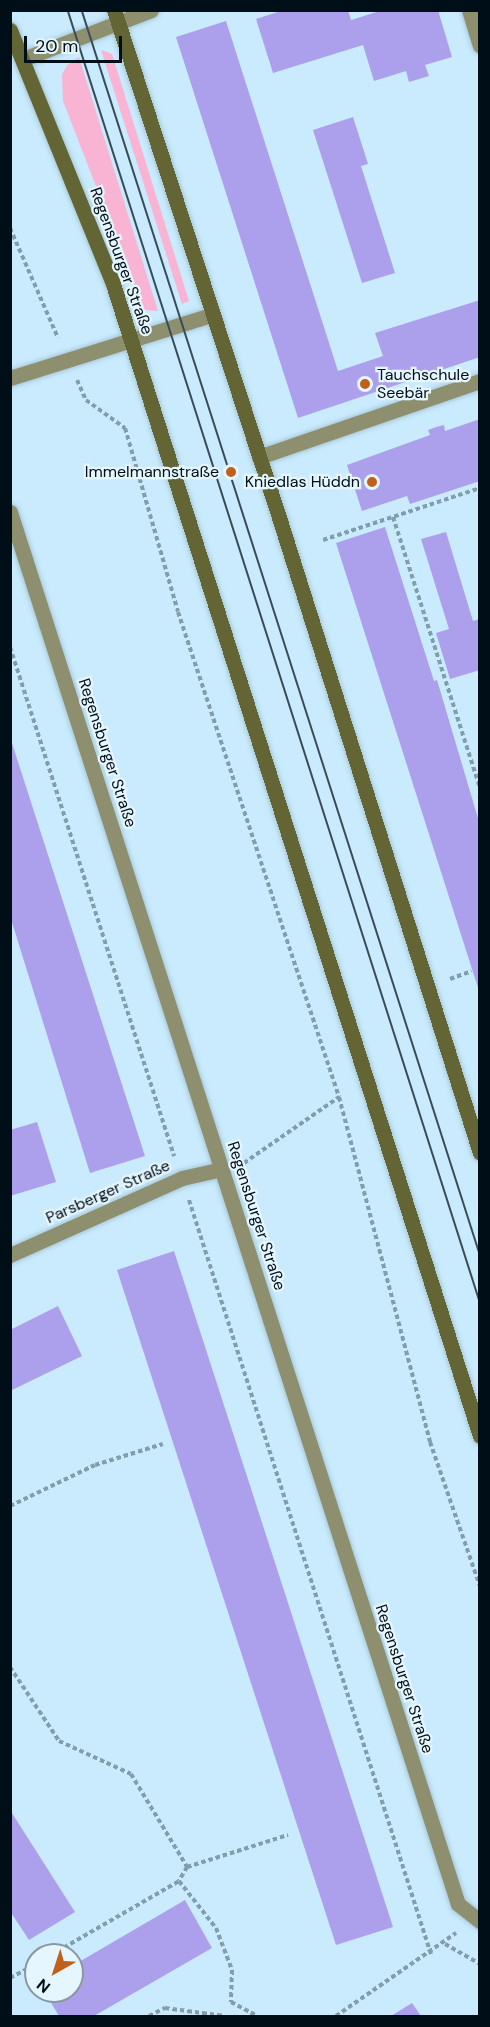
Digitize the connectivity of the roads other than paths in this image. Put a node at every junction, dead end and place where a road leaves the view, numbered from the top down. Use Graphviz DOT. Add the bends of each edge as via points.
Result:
graph roads {
  1 [pos="152,10"];
  2 [pos="468,10"];
  3 [pos="116,17"];
  4 [pos="10,30"];
  5 [pos="480,45"];
  6 [pos="22,59"];
  7 [pos="211,315"];
  8 [pos="131,340"];
  9 [pos="10,378"];
  10 [pos="480,381"];
  11 [pos="260,457"];
  12 [pos="10,512"];
  13 [pos="480,1153"];
  14 [pos="222,1169"];
  15 [pos="10,1255"];
  16 [pos="480,1436"];
  17 [pos="476,1920"];
  1 -- 3 [label="street"];
  2 -- 5 [label="street"];
  3 -- 6 [label="street"];
  3 -- 7 [label="main road"];
  4 -- 6 [label="main road, Regensburger Straße"];
  6 -- 8 [label="main road, Regensburger Straße" via="72,178"];
  7 -- 8 [label="street"];
  7 -- 11 [label="main road"];
  8 -- 9 [label="street"];
  8 -- 16 [label="main road, Regensburger Straße"];
  10 -- 11 [label="street"];
  11 -- 13 [label="main road"];
  12 -- 14 [label="street, Regensburger Straße"];
  14 -- 15 [label="street, Parsberger Straße" via="182,1178"];
  14 -- 17 [label="street, Regensburger Straße" via="458,1904"];
}
